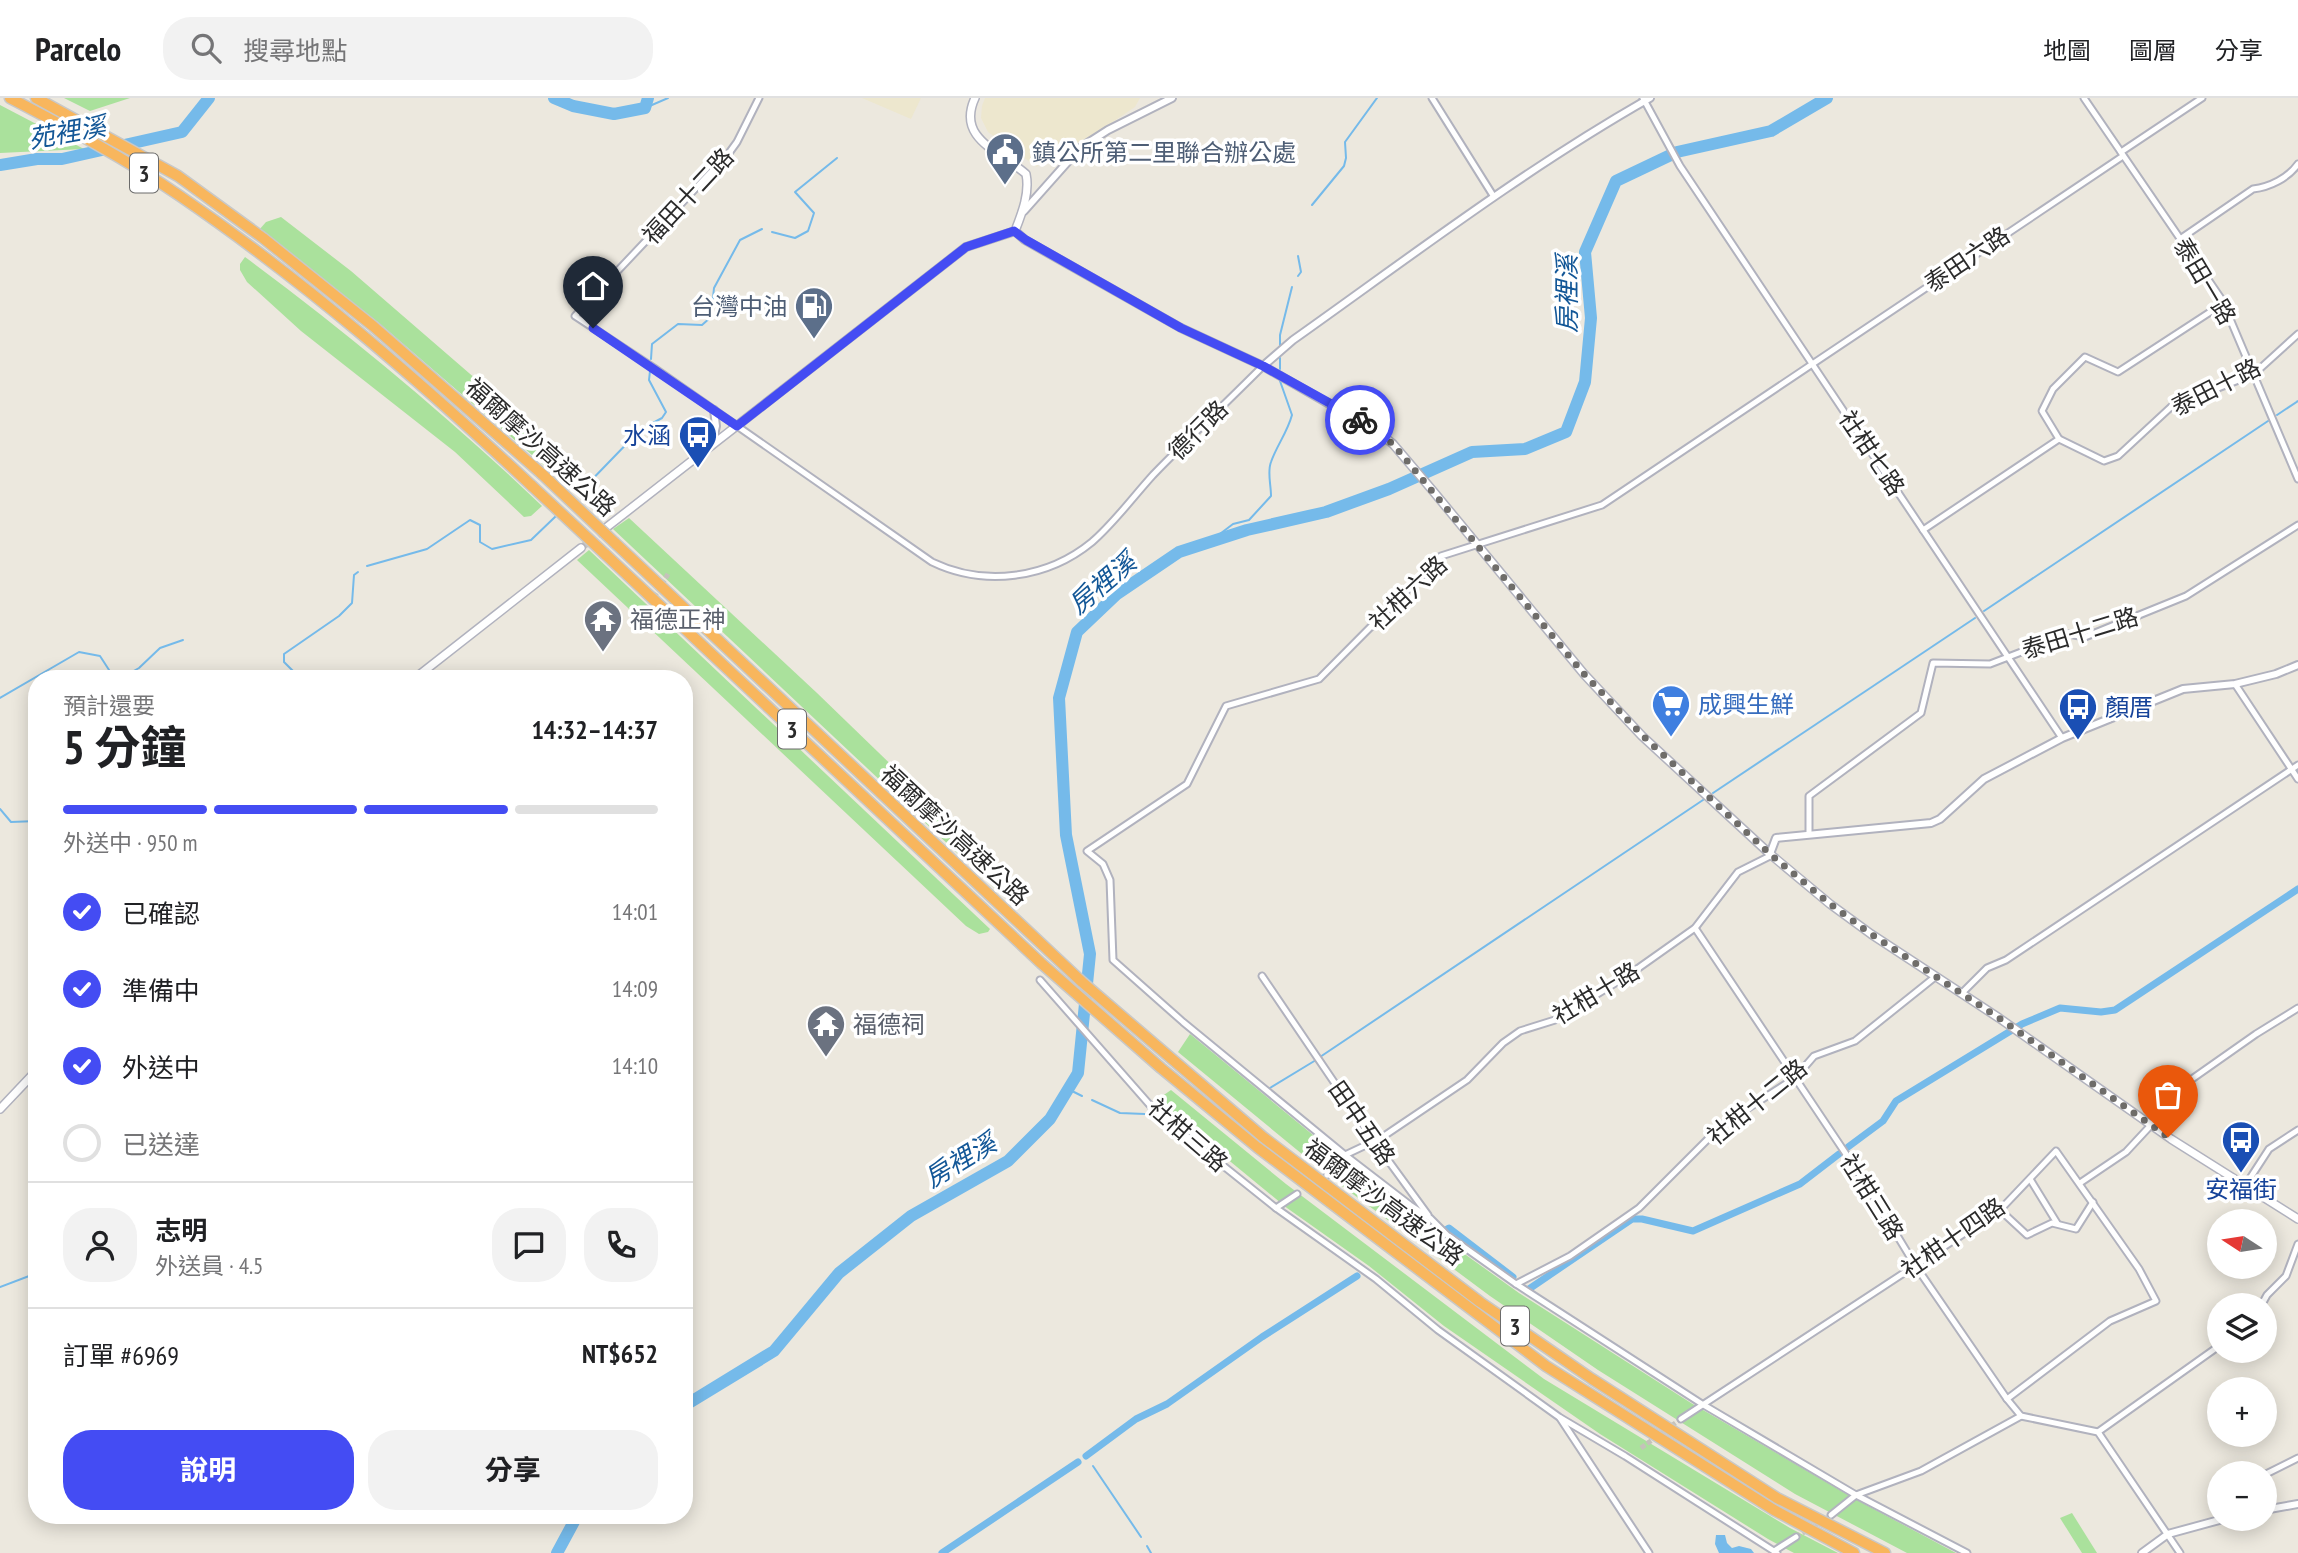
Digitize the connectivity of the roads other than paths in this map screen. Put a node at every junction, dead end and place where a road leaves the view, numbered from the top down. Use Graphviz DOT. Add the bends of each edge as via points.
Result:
graph roads {
  1 [pos="10,98"];
  2 [pos="36,98"];
  3 [pos="759,98"];
  4 [pos="975,98"];
  5 [pos="1172,98"];
  6 [pos="1432,98"];
  7 [pos="2084,98"];
  8 [pos="2203,98"];
  9 [pos="1646,99"];
  10 [pos="2122,154"];
  11 [pos="2298,164"];
  12 [pos="1494,197"];
  13 [pos="1022,212"];
  14 [pos="1014,231"];
  15 [pos="2180,239"];
  16 [pos="2224,303"];
  17 [pos="575,316"];
  18 [pos="2298,334"];
  19 [pos="1812,363"];
  20 [pos="1263,366"];
  21 [pos="2254,374"];
  22 [pos="713,410"];
  23 [pos="737,426"];
  24 [pos="2059,439"];
  25 [pos="712,445"];
  26 [pos="2298,479"];
  27 [pos="2298,525"];
  28 [pos="607,527"];
  29 [pos="1923,530"];
  30 [pos="1477,544"];
  31 [pos="581,548"];
  32 [pos="2007,656"];
  33 [pos="2298,665"];
  34 [pos="425,670"];
  35 [pos="2235,684"];
  36 [pos="2062,738"];
  37 [pos="2298,765"];
  38 [pos="2291,769"];
  39 [pos="2298,779"];
  40 [pos="1809,834"];
  41 [pos="1770,854"];
  42 [pos="1695,928"];
  43 [pos="1262,976"];
  44 [pos="1936,977"];
  45 [pos="1040,980"];
  46 [pos="1962,993"];
  47 [pos="2298,1008"];
  48 [pos="1795,1078"];
  49 [pos="28,1079"];
  50 [pos="0,1109"];
  51 [pos="2152,1124"];
  52 [pos="2298,1130"];
  53 [pos="1374,1142"];
  54 [pos="1345,1155"];
  55 [pos="1327,1175"];
  56 [pos="2030,1179"];
  57 [pos="2080,1183"];
  58 [pos="2245,1186"];
  59 [pos="1297,1194"];
  60 [pos="2093,1202"];
  61 [pos="1276,1208"];
  62 [pos="2000,1210"];
  63 [pos="1430,1218"];
  64 [pos="2298,1219"];
  65 [pos="2057,1223"];
  66 [pos="2298,1244"];
  67 [pos="1915,1265"];
  68 [pos="1516,1284"];
  69 [pos="2269,1293"];
  70 [pos="2207,1355"];
  71 [pos="2007,1399"];
  72 [pos="1703,1404"];
  73 [pos="2021,1416"];
  74 [pos="1559,1417"];
  75 [pos="1681,1419"];
  76 [pos="2098,1433"];
  77 [pos="2298,1458"];
  78 [pos="2277,1468"];
  79 [pos="1856,1495"];
  80 [pos="2298,1504"];
  81 [pos="2277,1508"];
  82 [pos="1830,1516"];
  83 [pos="2207,1523"];
  84 [pos="2168,1534"];
  85 [pos="1797,1537"];
  86 [pos="1775,1552"];
  87 [pos="1649,1553"];
  88 [pos="1854,1553"];
  89 [pos="1885,1553"];
  90 [pos="1967,1553"];
  91 [pos="2142,1553"];
  92 [pos="2180,1553"];
  1 -- 88 [label="highway, 福爾摩沙高速公路 / 3, bridge" via="178,195 364,334 533,486 978,905 1257,1147 1546,1366 1774,1510"];
  2 -- 89 [label="highway, 福爾摩沙高速公路 / 3, bridge" via="178,176 373,326 542,474 1082,982 1263,1137 1592,1379 1777,1498"];
  3 -- 17 [label="street, 福田十二路" via="729,153"];
  4 -- 13 [label="main road" via="971,129 1026,174"];
  5 -- 13 [label="street" via="1080,148"];
  6 -- 12 [label="street"];
  7 -- 10 [label="street, 泰田一路"];
  8 -- 10 [label="street, 泰田六路"];
  9 -- 12 [label="street, 德行路"];
  9 -- 19 [label="street, 社柑七路" via="1682,168"];
  10 -- 15 [label="street, 泰田一路"];
  10 -- 19 [label="street, 泰田六路"];
  11 -- 15 [label="street"];
  12 -- 20 [label="street, 德行路"];
  13 -- 14 [label="main road"];
  14 -- 20 [label="main road" via="1181,328"];
  14 -- 23 [label="main road" via="966,247"];
  15 -- 16 [label="street, 泰田一路"];
  16 -- 21 [label="street, 泰田一路"];
  16 -- 24 [label="street" via="2119,372 2085,356 2053,389 2042,411"];
  17 -- 22 [label="street, 德行路"];
  18 -- 21 [label="street, 泰田十路"];
  19 -- 29 [label="street, 社柑七路"];
  19 -- 30 [label="street, 社柑六路" via="1602,505"];
  20 -- 23 [label="street, 德行路" via="1093,541 1060,564 1021,575 962,574 932,562"];
  20 -- 30 [label="main road" via="1393,444"];
  21 -- 24 [label="street, 泰田十路" via="2172,406 2118,456 2104,461"];
  21 -- 26 [label="street, 泰田一路"];
  22 -- 23 [label="street, 德行路"];
  22 -- 25 [label="street"];
  23 -- 25 [label="main road"];
  24 -- 29 [label="street"];
  25 -- 28 [label="main road"];
  27 -- 32 [label="street, 泰田十二路" via="2186,596 2085,637 2068,634"];
  29 -- 32 [label="street, 社柑七路"];
  30 -- 41 [label="main road" via="1584,674 1643,736"];
  30 -- 54 [label="street, 社柑六路" via="1441,556 1319,679 1226,706 1186,784 1087,851 1103,864 1110,880 1113,960"];
  31 -- 34 [label="main road"];
  32 -- 36 [label="street, 社柑七路"];
  32 -- 40 [label="street" via="1990,664 1933,663 1921,713 1809,796"];
  33 -- 35 [label="street"];
  35 -- 36 [label="street" via="2183,689"];
  35 -- 38 [label="street"];
  36 -- 40 [label="street" via="1984,779 1931,823"];
  37 -- 38 [label="street"];
  38 -- 39 [label="street"];
  38 -- 46 [label="street" via="2006,960 1987,968"];
  40 -- 41 [label="street" via="1776,838"];
  41 -- 42 [label="street, 社柑十路" via="1738,872"];
  41 -- 44 [label="main road" via="1830,904"];
  42 -- 48 [label="street, 社柑三路"];
  42 -- 53 [label="street, 社柑十路" via="1555,1020 1511,1037 1467,1080"];
  43 -- 53 [label="street, 田中五路"];
  44 -- 46 [label="main road"];
  44 -- 48 [label="street, 社柑十二路" via="1855,1041 1814,1056"];
  45 -- 61 [label="street, 社柑三路" via="1156,1112"];
  46 -- 51 [label="main road"];
  47 -- 51 [label="street" via="2182,1086"];
  48 -- 67 [label="street, 社柑三路"];
  48 -- 68 [label="street, 社柑十二路" via="1722,1125 1639,1208 1570,1256"];
  49 -- 50 [label="main road"];
  51 -- 57 [label="street" via="2126,1152"];
  51 -- 58 [label="main road"];
  52 -- 58 [label="street" via="2269,1149"];
  53 -- 54 [label="street, 社柑十路"];
  53 -- 63 [label="street, 田中五路"];
  54 -- 55 [label="street"];
  54 -- 63 [label="street"];
  56 -- 57 [label="street, 社柑十四路" via="2056,1151"];
  56 -- 62 [label="street, 社柑十四路"];
  56 -- 65 [label="street"];
  57 -- 60 [label="street, 社柑十四路"];
  58 -- 64 [label="main road"];
  59 -- 61 [label="street"];
  60 -- 65 [label="street" via="2076,1229"];
  60 -- 71 [label="street, 社柑十四路" via="2156,1301 2110,1321"];
  61 -- 74 [label="street, 社柑三路"];
  62 -- 65 [label="street" via="2027,1235"];
  62 -- 67 [label="street, 社柑十四路"];
  63 -- 68 [label="street"];
  66 -- 69 [label="street" via="2286,1276"];
  67 -- 71 [label="street, 社柑三路"];
  67 -- 72 [label="street, 社柑十四路"];
  68 -- 72 [label="street"];
  70 -- 76 [label="street"];
  71 -- 73 [label="street, 社柑三路"];
  72 -- 75 [label="street, 社柑十四路"];
  72 -- 79 [label="street"];
  73 -- 76 [label="street"];
  73 -- 79 [label="street" via="1922,1471"];
  74 -- 86 [label="street, 社柑三路"];
  74 -- 87 [label="street"];
  76 -- 84 [label="street"];
  77 -- 78 [label="street"];
  79 -- 82 [label="street"];
  79 -- 90 [label="street"];
  80 -- 81 [label="street"];
  83 -- 84 [label="street"];
  84 -- 91 [label="street"];
  84 -- 92 [label="street"];
  85 -- 86 [label="street"];
}
